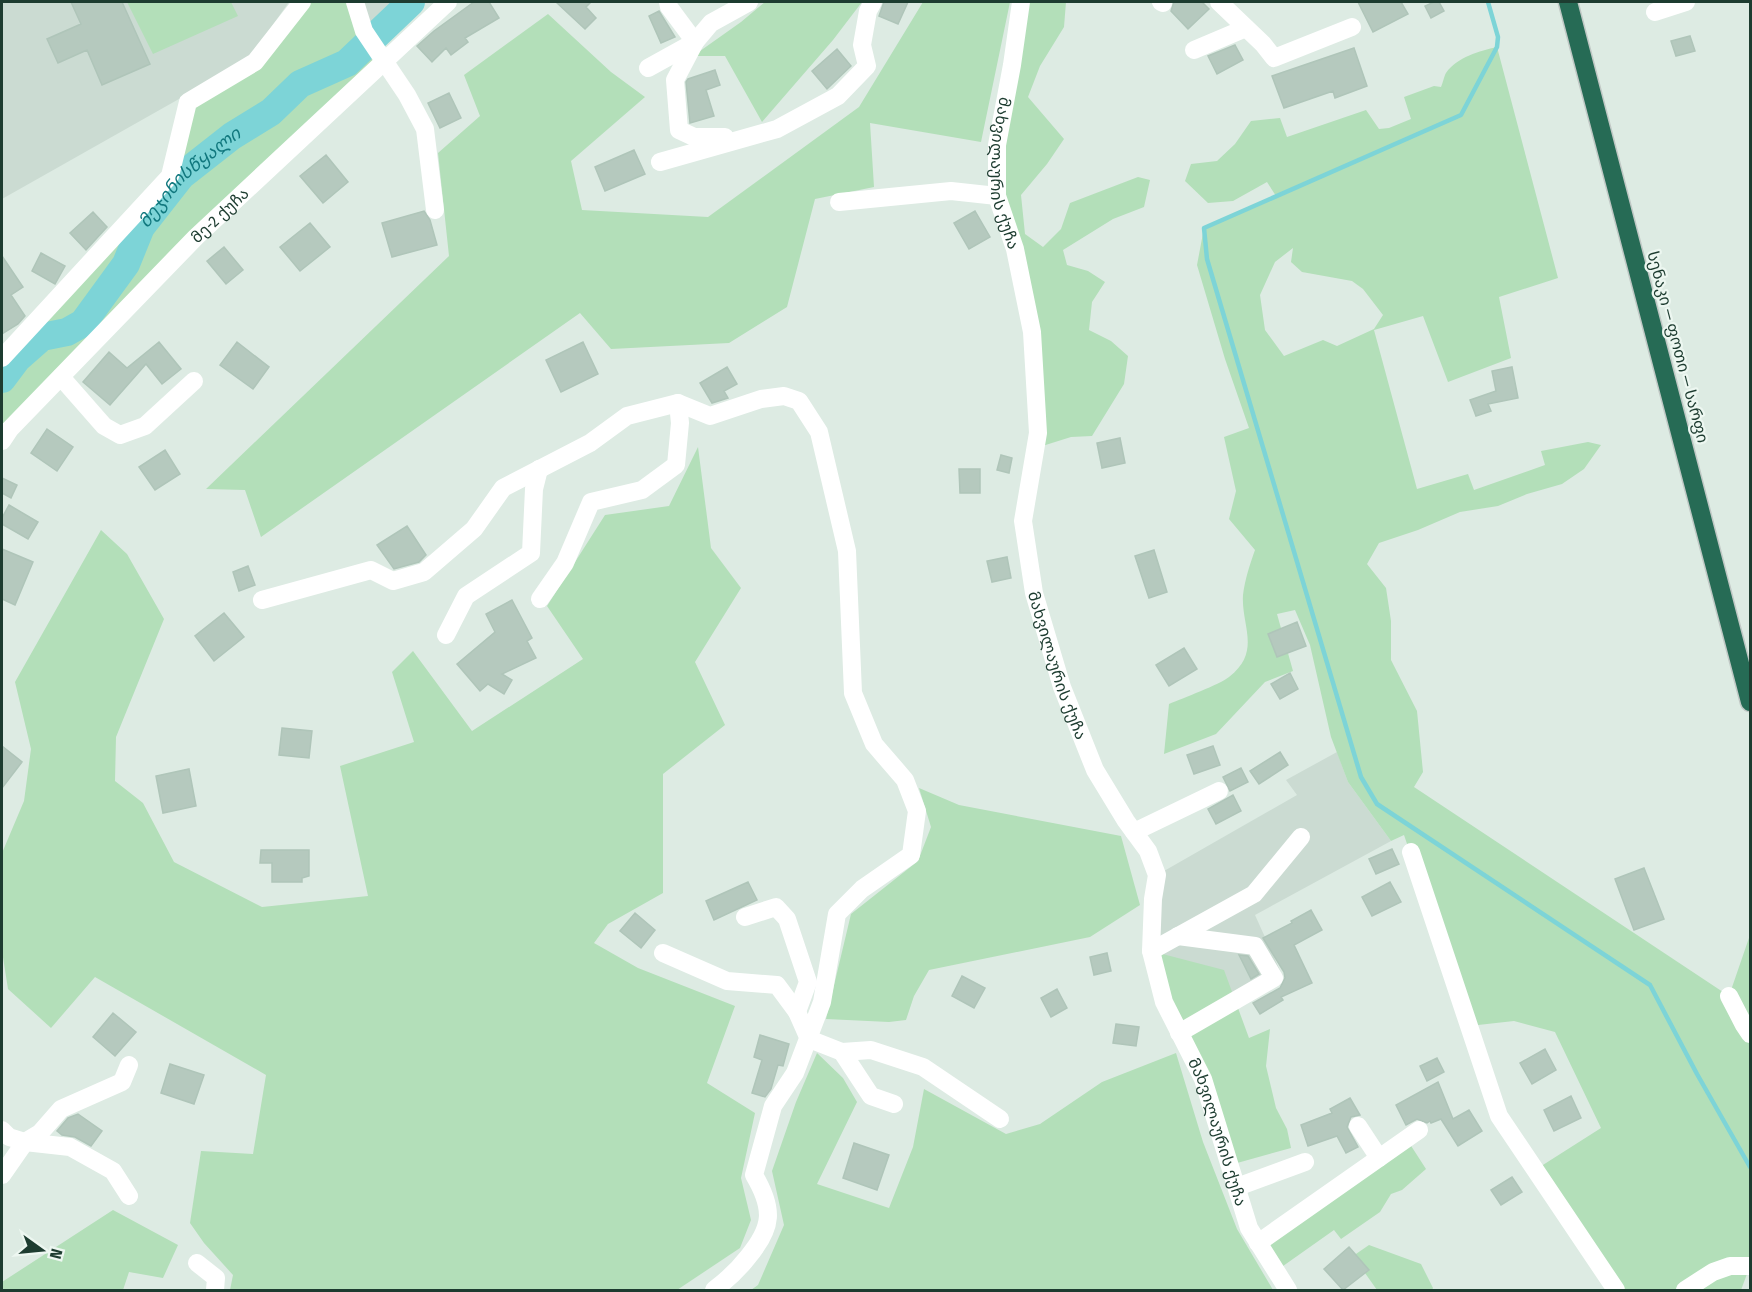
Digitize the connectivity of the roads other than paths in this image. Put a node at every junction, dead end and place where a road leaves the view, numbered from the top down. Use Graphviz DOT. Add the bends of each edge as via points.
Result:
graph roads {
  1 [pos="302,2"];
  2 [pos="355,2"];
  3 [pos="448,2"];
  4 [pos="668,2"];
  5 [pos="749,2"];
  6 [pos="873,2"];
  7 [pos="1021,2"];
  8 [pos="1219,2"];
  9 [pos="1568,2"];
  10 [pos="1686,2"];
  11 [pos="1655,12"];
  12 [pos="1352,27"];
  13 [pos="1246,28"];
  14 [pos="695,42"];
  15 [pos="1194,50"];
  16 [pos="382,58"];
  17 [pos="648,68"];
  18 [pos="749,137"];
  19 [pos="660,162"];
  20 [pos="997,196"];
  21 [pos="838,202"];
  22 [pos="435,210"];
  23 [pos="2,358"];
  24 [pos="60,377"];
  25 [pos="194,381"];
  26 [pos="678,403"];
  27 [pos="2,441"];
  28 [pos="539,469"];
  29 [pos="540,599"];
  30 [pos="262,600"];
  31 [pos="446,635"];
  32 [pos="1750,702"];
  33 [pos="1219,791"];
  34 [pos="1134,832"];
  35 [pos="1300,837"];
  36 [pos="1411,852"];
  37 [pos="745,916"];
  38 [pos="1178,936"];
  39 [pos="1151,951"];
  40 [pos="663,953"];
  41 [pos="1729,996"];
  42 [pos="797,1012"];
  43 [pos="1179,1033"];
  44 [pos="1750,1034"];
  45 [pos="809,1039"];
  46 [pos="842,1052"];
  47 [pos="129,1065"];
  48 [pos="894,1104"];
  49 [pos="1000,1119"];
  50 [pos="1358,1126"];
  51 [pos="2,1130"];
  52 [pos="1419,1130"];
  53 [pos="25,1142"];
  54 [pos="1379,1158"];
  55 [pos="1305,1162"];
  56 [pos="2,1175"];
  57 [pos="1236,1187"];
  58 [pos="129,1196"];
  59 [pos="1258,1243"];
  60 [pos="197,1263"];
  61 [pos="1750,1266"];
  62 [pos="215,1290"];
  63 [pos="714,1290"];
  64 [pos="1288,1290"];
  65 [pos="1616,1290"];
  66 [pos="1685,1290"];
  1 -- 23 [label="street" via="255,62 188,102 169,177"];
  2 -- 16 [label="street" via="364,31"];
  3 -- 16 [label="street, მე-2 ქუჩა"];
  4 -- 14 [label="street"];
  5 -- 14 [label="street" via="711,23"];
  6 -- 18 [label="street" via="862,45 867,66 838,96 777,129"];
  7 -- 20 [label="street, მახვილაურის ქუჩა" via="997,145"];
  8 -- 13 [label="street"];
  9 -- 32 [label="highway, სენაკი — ფოთი — სარფი"];
  10 -- 11 [label="street"];
  12 -- 13 [label="street" via="1274,58"];
  13 -- 15 [label="street"];
  14 -- 17 [label="street"];
  14 -- 18 [label="street" via="675,80 679,130 694,137"];
  16 -- 22 [label="street" via="424,129"];
  16 -- 24 [label="street, მე-2 ქუჩა" via="196,237"];
  18 -- 19 [label="street"];
  20 -- 21 [label="street" via="951,190"];
  20 -- 34 [label="street, მახვილაურის ქუჩა" via="1015,249 1032,332 1038,433 1023,521 1034,593 1062,687 1091,759"];
  24 -- 25 [label="street" via="104,426 120,435 145,426"];
  24 -- 27 [label="street, მე-2 ქუჩა"];
  26 -- 28 [label="street" via="627,416 590,443"];
  26 -- 29 [label="street" via="676,465 642,490 591,502 565,563"];
  26 -- 45 [label="street" via="710,416 761,399 784,396 799,401 819,432 847,551 853,693 874,744 905,780 917,811 911,855 862,889 837,914 822,1002"];
  28 -- 30 [label="street" via="503,488 474,529 424,572 393,581 371,570"];
  28 -- 31 [label="street" via="534,489 531,554 466,596"];
  33 -- 34 [label="street"];
  34 -- 39 [label="street, მახვილაურის ქუჩა" via="1148,850 1157,875"];
  35 -- 38 [label="street" via="1254,894"];
  36 -- 65 [label="street" via="1499,1116"];
  37 -- 42 [label="street" via="776,907 787,919 808,982"];
  38 -- 39 [label="street"];
  38 -- 43 [label="street" via="1256,946 1274,978"];
  39 -- 43 [label="street, მახვილაურის ქუჩა" via="1164,1002"];
  40 -- 42 [label="street" via="727,981 777,986"];
  41 -- 44 [label="street"];
  42 -- 45 [label="street"];
  43 -- 57 [label="street, მახვილაურის ქუჩა" via="1203,1079"];
  45 -- 46 [label="street"];
  45 -- 63 [label="street" via="795,1073 773,1106 754,1175 764,1191 769,1215 766,1231 735,1274"];
  46 -- 48 [label="street" via="871,1096"];
  46 -- 49 [label="street" via="871,1050 922,1067"];
  47 -- 53 [label="street" via="122,1082 61,1109 40,1133"];
  50 -- 54 [label="street"];
  51 -- 53 [label="street"];
  52 -- 54 [label="street"];
  53 -- 56 [label="street"];
  53 -- 58 [label="street" via="70,1147 113,1171"];
  54 -- 59 [label="street"];
  55 -- 57 [label="street"];
  57 -- 59 [label="street, მახვილაურის ქუჩა"];
  59 -- 64 [label="street, მახვილაურის ქუჩა"];
  60 -- 62 [label="street" via="216,1278"];
  61 -- 66 [label="street" via="1730,1266 1713,1272"];
}
